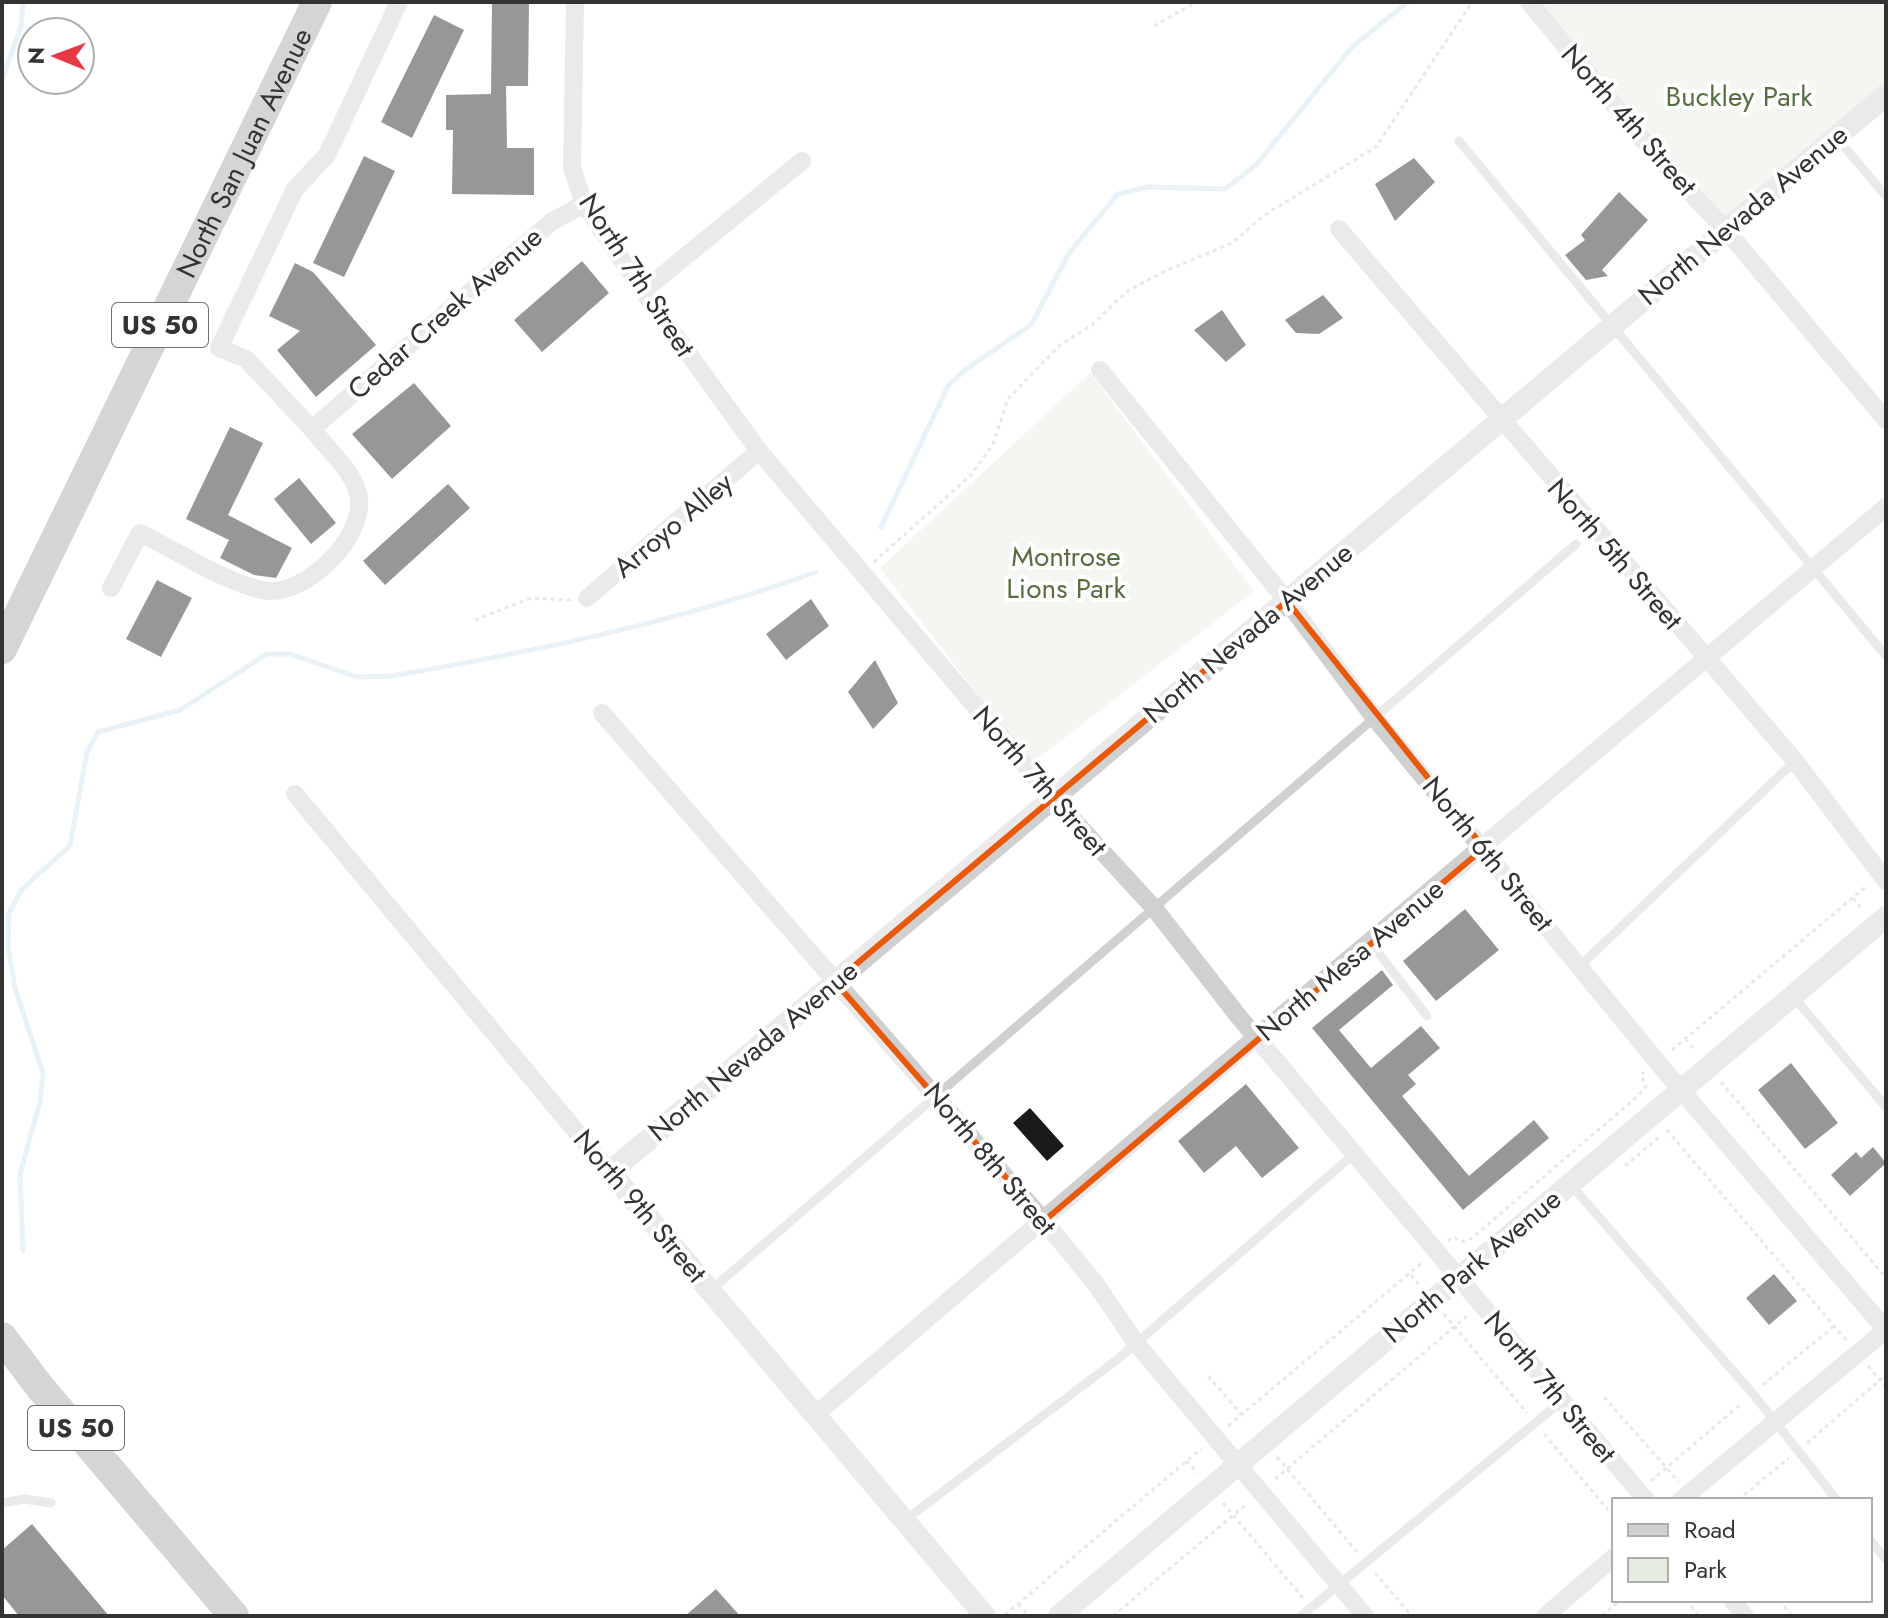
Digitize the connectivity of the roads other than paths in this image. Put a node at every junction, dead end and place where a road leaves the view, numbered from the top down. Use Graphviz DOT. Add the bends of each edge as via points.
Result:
graph roads {
  1 [pos="317,2"];
  2 [pos="399,2"];
  3 [pos="575,2"];
  4 [pos="1529,2"];
  5 [pos="1886,95"];
  6 [pos="1836,137"];
  7 [pos="1459,141"];
  8 [pos="802,161"];
  9 [pos="1886,196"];
  10 [pos="584,204"];
  11 [pos="1339,229"];
  12 [pos="1726,230"];
  13 [pos="643,291"];
  14 [pos="1612,327"];
  15 [pos="1100,370"];
  16 [pos="1500,420"];
  17 [pos="1886,420"];
  18 [pos="312,429"];
  19 [pos="759,451"];
  20 [pos="1886,507"];
  21 [pos="1576,544"];
  22 [pos="1813,569"];
  23 [pos="111,588"];
  24 [pos="587,598"];
  25 [pos="1287,601"];
  26 [pos="2,649"];
  27 [pos="1886,656"];
  28 [pos="1706,660"];
  29 [pos="602,713"];
  30 [pos="1374,717"];
  31 [pos="1795,761"];
  32 [pos="295,794"];
  33 [pos="1053,798"];
  34 [pos="1484,848"];
  35 [pos="1886,881"];
  36 [pos="1154,908"];
  37 [pos="1875,914"];
  38 [pos="1370,942"];
  39 [pos="1579,967"];
  40 [pos="835,982"];
  41 [pos="1792,995"];
  42 [pos="1427,1016"];
  43 [pos="1257,1038"];
  44 [pos="1681,1090"];
  45 [pos="936,1095"];
  46 [pos="1886,1107"];
  47 [pos="1355,1153"];
  48 [pos="610,1172"];
  49 [pos="1569,1183"];
  50 [pos="1044,1221"];
  51 [pos="1457,1278"];
  52 [pos="711,1290"];
  53 [pos="1886,1330"];
  54 [pos="2,1337"];
  55 [pos="1136,1343"];
  56 [pos="1563,1400"];
  57 [pos="816,1414"];
  58 [pos="1774,1422"];
  59 [pos="1237,1465"];
  60 [pos="1681,1492"];
  61 [pos="1642,1496"];
  62 [pos="1835,1498"];
  63 [pos="2,1503"];
  64 [pos="51,1503"];
  65 [pos="904,1521"];
  66 [pos="1872,1542"];
  67 [pos="1612,1559"];
  68 [pos="1886,1559"];
  69 [pos="1338,1584"];
  70 [pos="234,1616"];
  71 [pos="985,1616"];
  72 [pos="1059,1616"];
  73 [pos="1301,1616"];
  74 [pos="1365,1616"];
  75 [pos="1545,1616"];
  1 -- 26 [label="highway, North San Juan Avenue / US 50"];
  2 -- 18 [label="street" via="327,155 295,189 219,348 246,359"];
  3 -- 10 [label="street, North 7th Street" via="572,167"];
  4 -- 12 [label="street, North 4th Street" via="1662,163"];
  5 -- 6 [label="street, North Nevada Avenue"];
  6 -- 9 [label="lane"];
  6 -- 12 [label="street, North Nevada Avenue"];
  7 -- 14 [label="lane"];
  8 -- 13 [label="street"];
  10 -- 13 [label="street, North 7th Street"];
  10 -- 18 [label="street, Cedar Creek Avenue" via="551,222"];
  11 -- 16 [label="street, North 5th Street"];
  12 -- 14 [label="street, North Nevada Avenue"];
  12 -- 17 [label="street, North 4th Street"];
  13 -- 19 [label="street, North 7th Street"];
  14 -- 16 [label="street, North Nevada Avenue"];
  14 -- 22 [label="lane"];
  15 -- 25 [label="street, North 6th Street"];
  16 -- 25 [label="street, North Nevada Avenue"];
  16 -- 28 [label="street, North 5th Street"];
  18 -- 23 [label="street" via="357,488 359,519 349,542 324,565 291,587 266,591 140,533"];
  19 -- 24 [label="street, Arroyo Alley"];
  19 -- 33 [label="street, North 7th Street"];
  20 -- 22 [label="street, North Mesa Avenue"];
  21 -- 30 [label="lane"];
  22 -- 27 [label="lane"];
  22 -- 28 [label="street, North Mesa Avenue"];
  25 -- 30 [label="street, North 6th Street"];
  25 -- 33 [label="street, North Nevada Avenue"];
  28 -- 31 [label="street, North 5th Street"];
  28 -- 34 [label="street, North Mesa Avenue"];
  29 -- 40 [label="street, North 8th Street"];
  30 -- 34 [label="street, North 6th Street"];
  30 -- 36 [label="lane"];
  31 -- 35 [label="street, North 5th Street"];
  31 -- 39 [label="lane"];
  32 -- 48 [label="street, North 9th Street"];
  33 -- 36 [label="street, North 7th Street"];
  33 -- 40 [label="street, North Nevada Avenue"];
  34 -- 38 [label="street, North Mesa Avenue"];
  34 -- 39 [label="street, North 6th Street"];
  36 -- 43 [label="street, North 7th Street"];
  36 -- 45 [label="lane"];
  37 -- 41 [label="street, North Park Avenue"];
  38 -- 42 [label="lane"];
  38 -- 43 [label="street, North Mesa Avenue"];
  39 -- 44 [label="street, North 6th Street"];
  40 -- 45 [label="street, North 8th Street"];
  40 -- 48 [label="street, North Nevada Avenue"];
  41 -- 44 [label="street, North Park Avenue"];
  41 -- 46 [label="lane"];
  43 -- 47 [label="street, North 7th Street"];
  43 -- 50 [label="street, North Mesa Avenue"];
  44 -- 49 [label="street, North Park Avenue"];
  44 -- 53 [label="street, North 6th Street"];
  45 -- 50 [label="street, North 8th Street"];
  45 -- 52 [label="lane"];
  47 -- 51 [label="street, North 7th Street"];
  47 -- 55 [label="lane"];
  48 -- 52 [label="street, North 9th Street"];
  49 -- 51 [label="street, North Park Avenue"];
  49 -- 58 [label="lane"];
  50 -- 55 [label="street, North 8th Street"];
  50 -- 57 [label="street, North Mesa Avenue"];
  51 -- 56 [label="street, North 7th Street"];
  51 -- 59 [label="street, North Park Avenue"];
  52 -- 57 [label="street, North 9th Street"];
  53 -- 58 [label="street"];
  54 -- 70 [label="highway, US 50"];
  55 -- 59 [label="street, North 8th Street"];
  55 -- 65 [label="lane"];
  56 -- 61 [label="street, North 7th Street"];
  56 -- 69 [label="lane"];
  57 -- 65 [label="street, North 9th Street"];
  58 -- 60 [label="street"];
  58 -- 62 [label="lane"];
  59 -- 69 [label="street, North 8th Street"];
  59 -- 72 [label="street, North Park Avenue"];
  63 -- 64 [label="lane"];
  65 -- 71 [label="street, North 9th Street"];
  66 -- 68 [label="lane"];
  67 -- 75 [label="street"];
  69 -- 73 [label="lane"];
  69 -- 74 [label="street, North 8th Street"];
}
